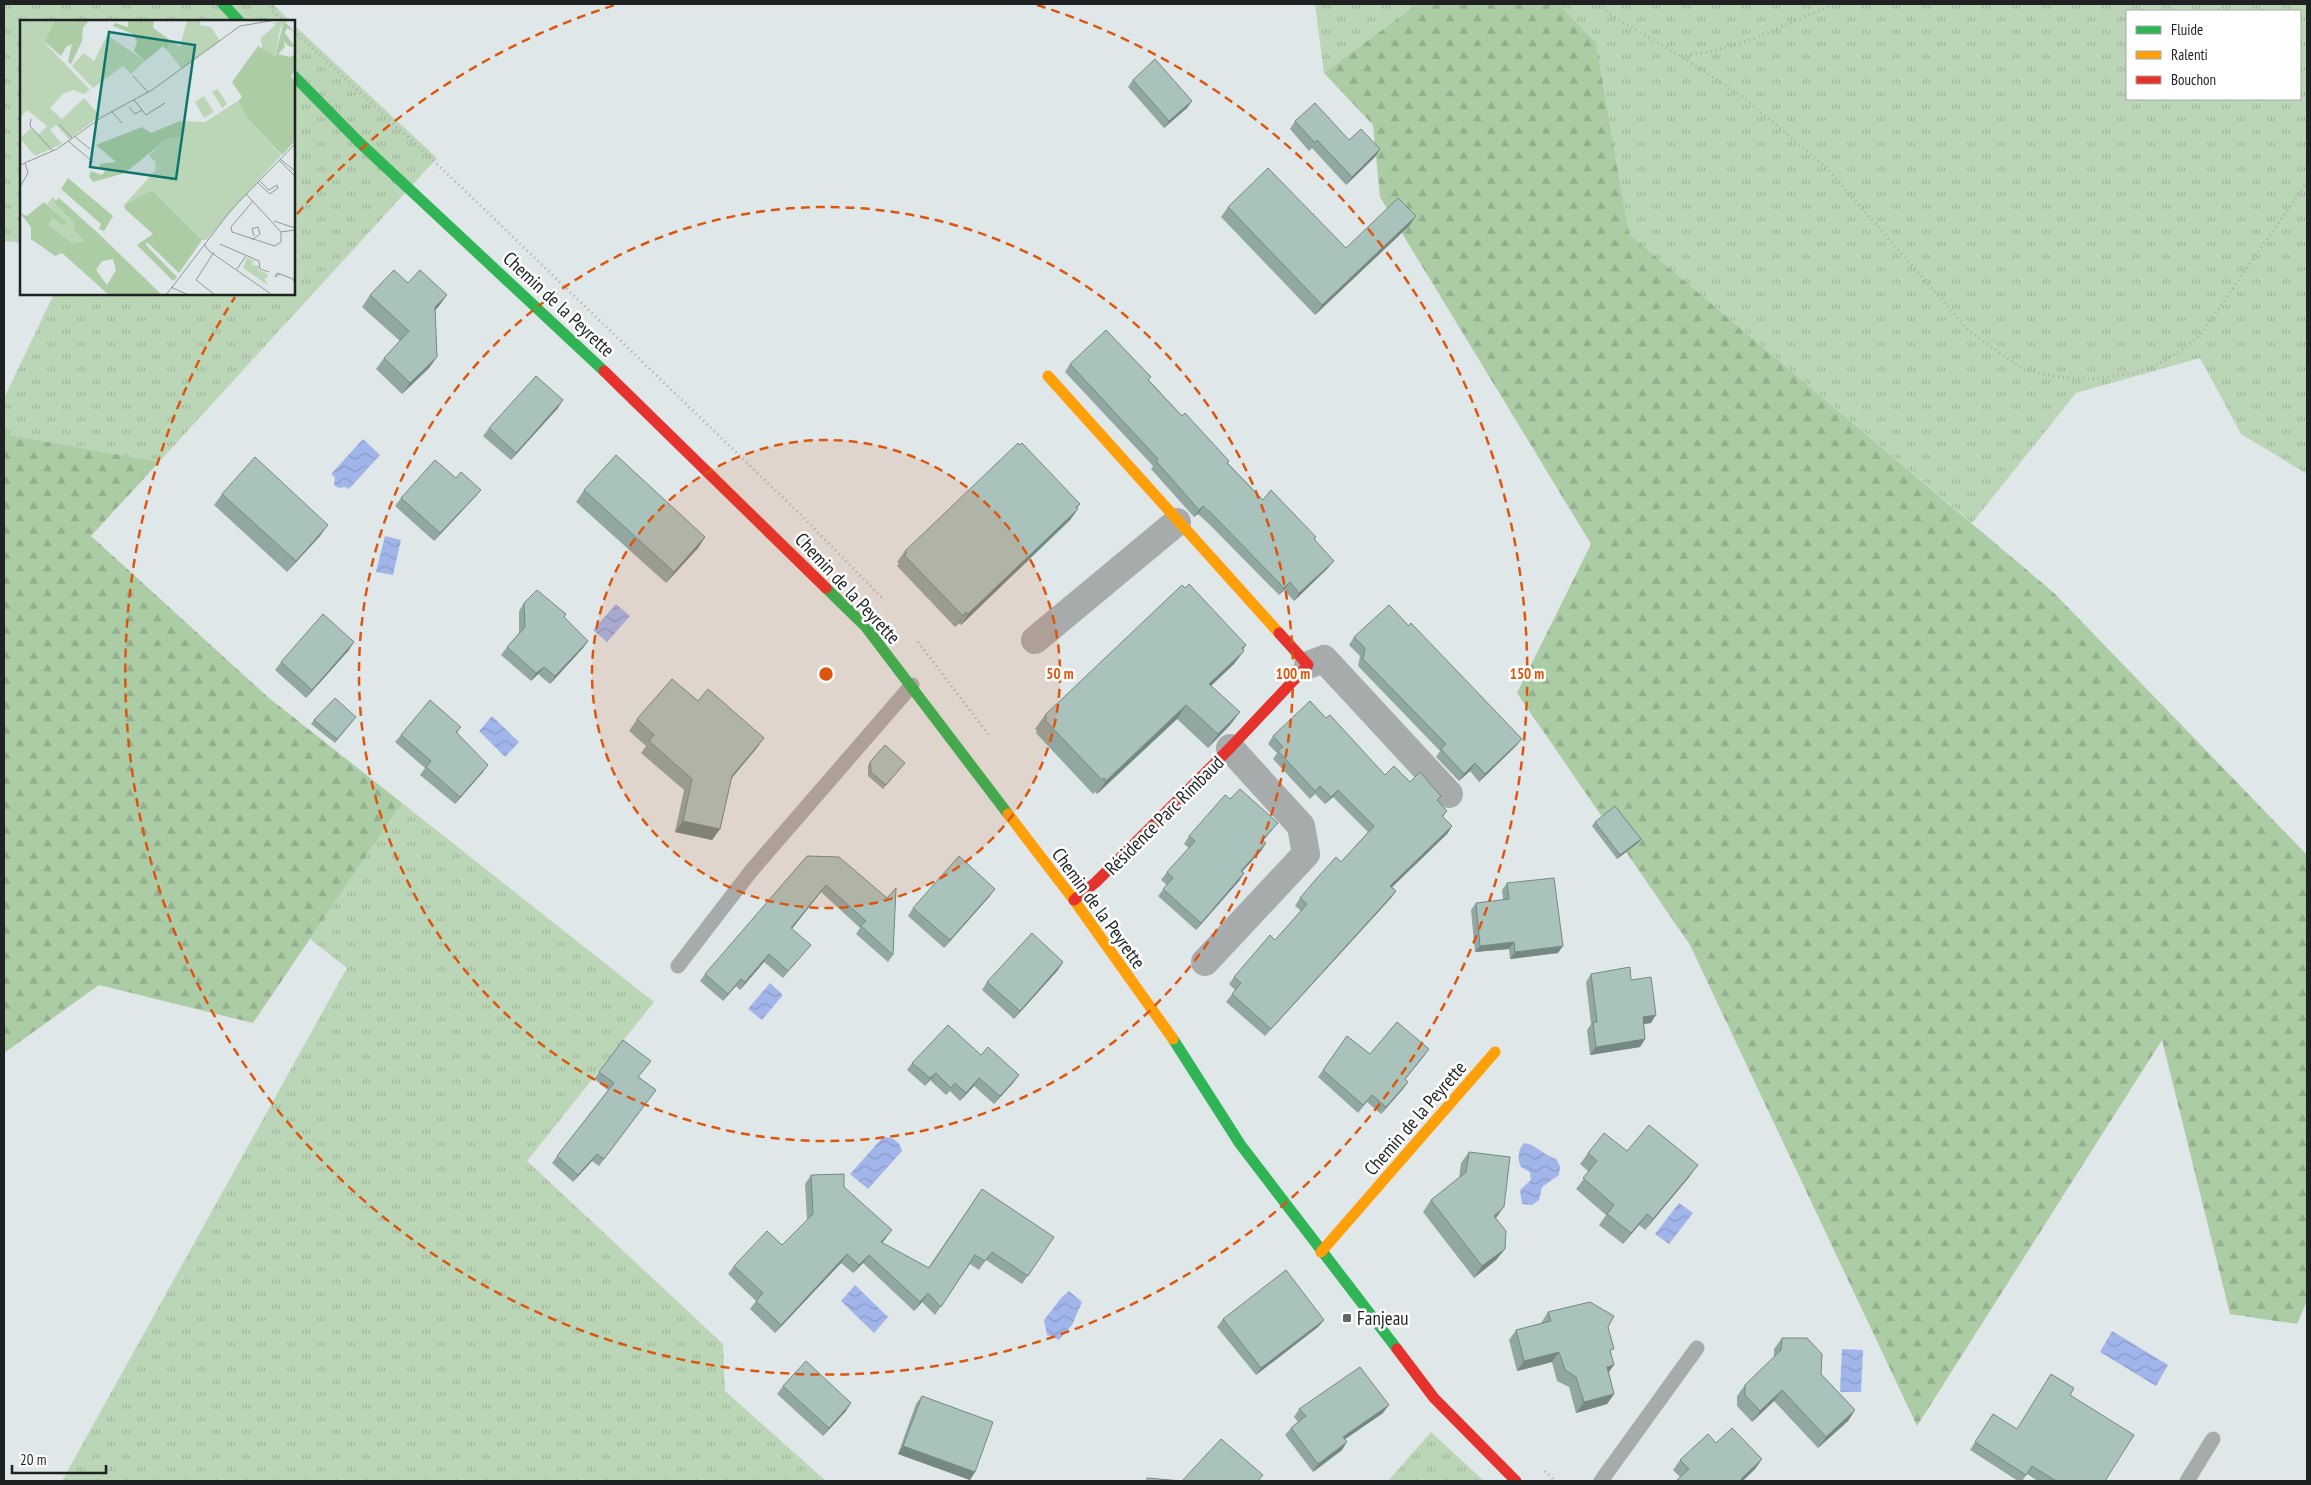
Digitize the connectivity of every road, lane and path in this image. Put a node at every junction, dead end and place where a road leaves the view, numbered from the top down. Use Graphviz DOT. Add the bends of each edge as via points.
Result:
graph roads {
  1 [pos="223,4"];
  2 [pos="266,4"];
  3 [pos="1599,4"];
  4 [pos="1834,4"];
  5 [pos="238,20"];
  6 [pos="282,20"];
  7 [pos="1680,56"];
  8 [pos="295,77"];
  9 [pos="2307,182"];
  10 [pos="1048,376"];
  11 [pos="1177,522"];
  12 [pos="1036,640"];
  13 [pos="1308,665"];
  14 [pos="912,685"];
  15 [pos="1230,748"];
  16 [pos="1449,794"];
  17 [pos="1074,900"];
  18 [pos="1205,962"];
  19 [pos="678,966"];
  20 [pos="1495,1052"];
  21 [pos="1321,1252"];
  22 [pos="1698,1348"];
  23 [pos="2213,1439"];
  24 [pos="1516,1481"];
  25 [pos="1601,1481"];
  26 [pos="2186,1481"];
  1 -- 5 [label="street"];
  2 -- 6 [label="path"];
  3 -- 7 [label="path" via="1611,15"];
  4 -- 7 [label="path" via="1750,40 1714,51"];
  7 -- 9 [label="path" via="1743,97 1828,169 1968,330 2022,369 2057,377 2093,379 2133,373 2155,366 2182,350 2202,333"];
  8 -- 14 [label="street, Chemin de la Peyrette" via="360,143 618,384 838,597"];
  10 -- 11 [label="street"];
  11 -- 12 [label="street"];
  11 -- 13 [label="street"];
  13 -- 15 [label="street, Résidence Parc Rimbaud"];
  13 -- 16 [label="street" via="1324,659"];
  14 -- 17 [label="street, Chemin de la Peyrette"];
  14 -- 19 [label="lane" via="751,870"];
  15 -- 17 [label="street, Résidence Parc Rimbaud"];
  15 -- 18 [label="street, Résidence Parc Rimbaud" via="1301,826 1306,854"];
  17 -- 21 [label="street, Chemin de la Peyrette" via="1177,1045 1240,1144"];
  20 -- 21 [label="street, Chemin de la Peyrette"];
  21 -- 24 [label="street, Chemin de la Peyrette" via="1434,1398"];
  22 -- 25 [label="lane"];
  23 -- 26 [label="lane"];
}
